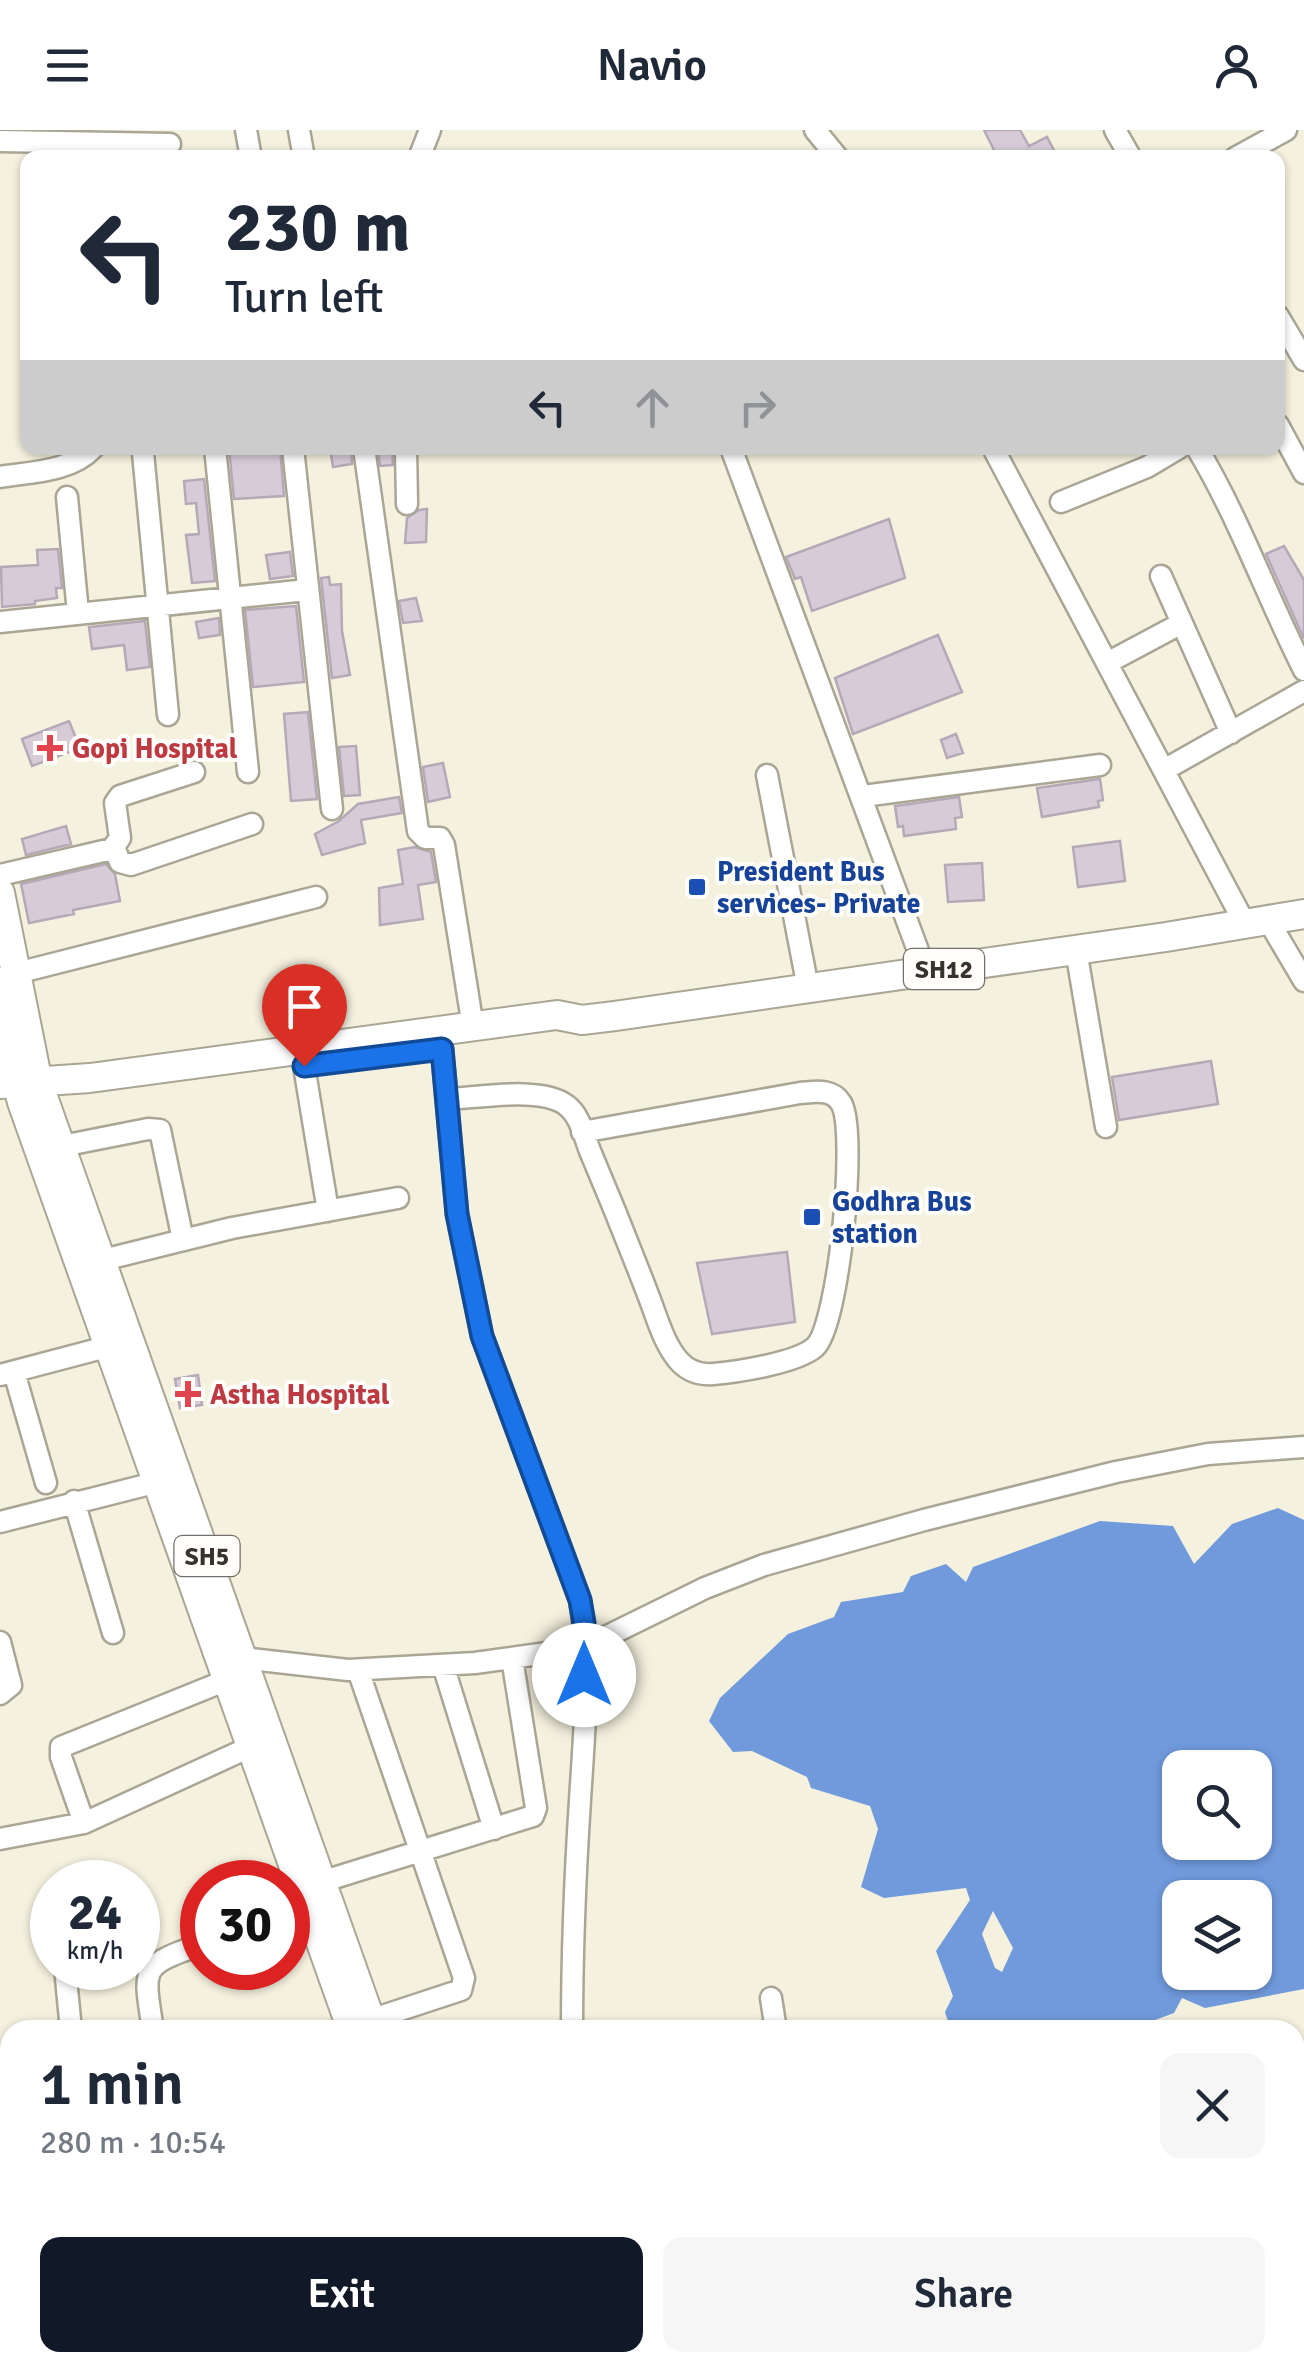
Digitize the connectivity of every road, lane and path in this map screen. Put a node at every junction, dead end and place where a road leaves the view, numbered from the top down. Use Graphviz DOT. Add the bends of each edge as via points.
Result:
graph roads {
  1 [pos="814,130"];
  2 [pos="1273,133"];
  3 [pos="0,142"];
  4 [pos="170,144"];
  5 [pos="831,150"];
  6 [pos="1247,150"];
  7 [pos="1285,328"];
  8 [pos="1304,360"];
  9 [pos="1285,438"];
  10 [pos="83,455"];
  11 [pos="143,455"];
  12 [pos="217,455"];
  13 [pos="294,455"];
  14 [pos="365,455"];
  15 [pos="406,455"];
  16 [pos="734,455"];
  17 [pos="997,455"];
  18 [pos="1167,455"];
  19 [pos="1201,455"];
  20 [pos="1304,473"];
  21 [pos="0,477"];
  22 [pos="67,497"];
  23 [pos="1061,502"];
  24 [pos="407,504"];
  25 [pos="1161,576"];
  26 [pos="306,590"];
  27 [pos="230,598"];
  28 [pos="157,604"];
  29 [pos="78,613"];
  30 [pos="0,622"];
  31 [pos="1182,623"];
  32 [pos="1107,663"];
  33 [pos="1304,670"];
  34 [pos="1304,691"];
  35 [pos="168,715"];
  36 [pos="1231,733"];
  37 [pos="1100,765"];
  38 [pos="1164,770"];
  39 [pos="194,772"];
  40 [pos="248,772"];
  41 [pos="767,775"];
  42 [pos="864,796"];
  43 [pos="332,809"];
  44 [pos="252,824"];
  45 [pos="114,847"];
  46 [pos="0,890"];
  47 [pos="316,897"];
  48 [pos="1304,914"];
  49 [pos="1257,922"];
  50 [pos="1076,950"];
  51 [pos="926,972"];
  52 [pos="9,978"];
  53 [pos="1304,982"];
  54 [pos="808,988"];
  55 [pos="582,1020"];
  56 [pos="474,1027"];
  57 [pos="442,1049"];
  58 [pos="304,1066"];
  59 [pos="20,1092"];
  60 [pos="447,1100"];
  61 [pos="1106,1127"];
  62 [pos="582,1132"];
  63 [pos="62,1146"];
  64 [pos="398,1198"];
  65 [pos="328,1210"];
  66 [pos="183,1240"];
  67 [pos="102,1260"];
  68 [pos="110,1346"];
  69 [pos="7,1373"];
  70 [pos="1304,1447"];
  71 [pos="158,1482"];
  72 [pos="46,1484"];
  73 [pos="74,1502"];
  74 [pos="0,1522"];
  75 [pos="113,1634"];
  76 [pos="0,1642"];
  77 [pos="584,1648"];
  78 [pos="512,1658"];
  79 [pos="443,1665"];
  80 [pos="235,1669"];
  81 [pos="358,1670"];
  82 [pos="0,1694"];
  83 [pos="250,1747"];
  84 [pos="84,1823"];
  85 [pos="494,1828"];
  86 [pos="0,1839"];
  87 [pos="420,1851"];
  88 [pos="291,1860"];
  89 [pos="293,1860"];
  90 [pos="310,1899"];
  91 [pos="310,1910"];
  92 [pos="180,1952"];
  93 [pos="67,1990"];
  94 [pos="772,1998"];
  95 [pos="70,2020"];
  96 [pos="152,2020"];
  97 [pos="362,2020"];
  98 [pos="383,2020"];
  99 [pos="572,2020"];
  100 [pos="775,2020"];
  1 -- 5 [label="street"];
  2 -- 6 [label="street"];
  3 -- 4 [label="street"];
  7 -- 8 [label="street"];
  9 -- 20 [label="street"];
  10 -- 21 [label="street"];
  11 -- 28 [label="street"];
  12 -- 27 [label="street"];
  13 -- 26 [label="street"];
  14 -- 56 [label="street" via="418,831 444,846"];
  15 -- 24 [label="street"];
  16 -- 42 [label="street"];
  17 -- 32 [label="street"];
  18 -- 23 [label="street"];
  19 -- 33 [label="street"];
  22 -- 29 [label="street"];
  25 -- 31 [label="street"];
  26 -- 27 [label="street"];
  26 -- 43 [label="street"];
  27 -- 28 [label="street"];
  27 -- 40 [label="street"];
  28 -- 29 [label="street"];
  28 -- 35 [label="street"];
  29 -- 30 [label="street"];
  31 -- 32 [label="street"];
  31 -- 36 [label="street"];
  32 -- 38 [label="street"];
  34 -- 36 [label="street"];
  36 -- 38 [label="street"];
  37 -- 42 [label="street"];
  38 -- 49 [label="street"];
  39 -- 45 [label="street" via="120,796"];
  41 -- 54 [label="street"];
  42 -- 51 [label="street"];
  44 -- 45 [label="street" via="130,865 120,862"];
  45 -- 46 [label="street"];
  46 -- 52 [label="main road"];
  47 -- 52 [label="street"];
  48 -- 49 [label="main road, SH12"];
  49 -- 50 [label="main road, SH12"];
  49 -- 53 [label="street"];
  50 -- 51 [label="main road, SH12"];
  50 -- 61 [label="street"];
  51 -- 54 [label="main road, SH12"];
  52 -- 59 [label="main road" via="10,1058"];
  54 -- 55 [label="main road, SH12"];
  55 -- 56 [label="main road, SH12" via="556,1014"];
  55 -- 57 [label="main road, SH12" via="558,1032"];
  56 -- 59 [label="main road, SH12"];
  57 -- 58 [label="main road, SH12"];
  57 -- 60 [label="street"];
  58 -- 59 [label="main road, SH12"];
  58 -- 65 [label="street"];
  59 -- 63 [label="main road, SH5"];
  59 -- 68 [label="main road, SH5"];
  60 -- 62 [label="street" via="540,1094 564,1103"];
  60 -- 77 [label="street" via="457,1214 482,1336 580,1600"];
  62 -- 62 [label="street" via="680,1363 698,1374 715,1374 796,1358 820,1341 840,1270 847,1149 840,1099 828,1092 800,1093"];
  63 -- 66 [label="street" via="160,1130"];
  63 -- 67 [label="main road, SH5"];
  64 -- 65 [label="street"];
  65 -- 66 [label="street"];
  66 -- 67 [label="street"];
  67 -- 80 [label="main road, SH5"];
  68 -- 69 [label="street"];
  68 -- 71 [label="main road, SH5"];
  69 -- 72 [label="street"];
  70 -- 77 [label="street" via="1208,1454 924,1520 764,1565"];
  71 -- 73 [label="street"];
  71 -- 80 [label="main road, SH5"];
  73 -- 74 [label="street"];
  73 -- 75 [label="street"];
  76 -- 82 [label="street" via="11,1685"];
  77 -- 78 [label="street"];
  77 -- 99 [label="street"];
  78 -- 79 [label="street"];
  78 -- 85 [label="street" via="536,1808 530,1818"];
  79 -- 81 [label="street"];
  79 -- 85 [label="street"];
  80 -- 81 [label="street"];
  80 -- 83 [label="main road, SH5"];
  80 -- 84 [label="street" via="61,1747"];
  80 -- 89 [label="main road, SH5"];
  81 -- 87 [label="street"];
  83 -- 84 [label="street"];
  83 -- 88 [label="main road, SH5"];
  84 -- 86 [label="street"];
  85 -- 87 [label="street"];
  87 -- 90 [label="street"];
  87 -- 98 [label="street" via="464,1985"];
  91 -- 97 [label="main road, SH5"];
  92 -- 96 [label="street" via="148,1972"];
  93 -- 95 [label="street"];
  94 -- 100 [label="street"];
}
